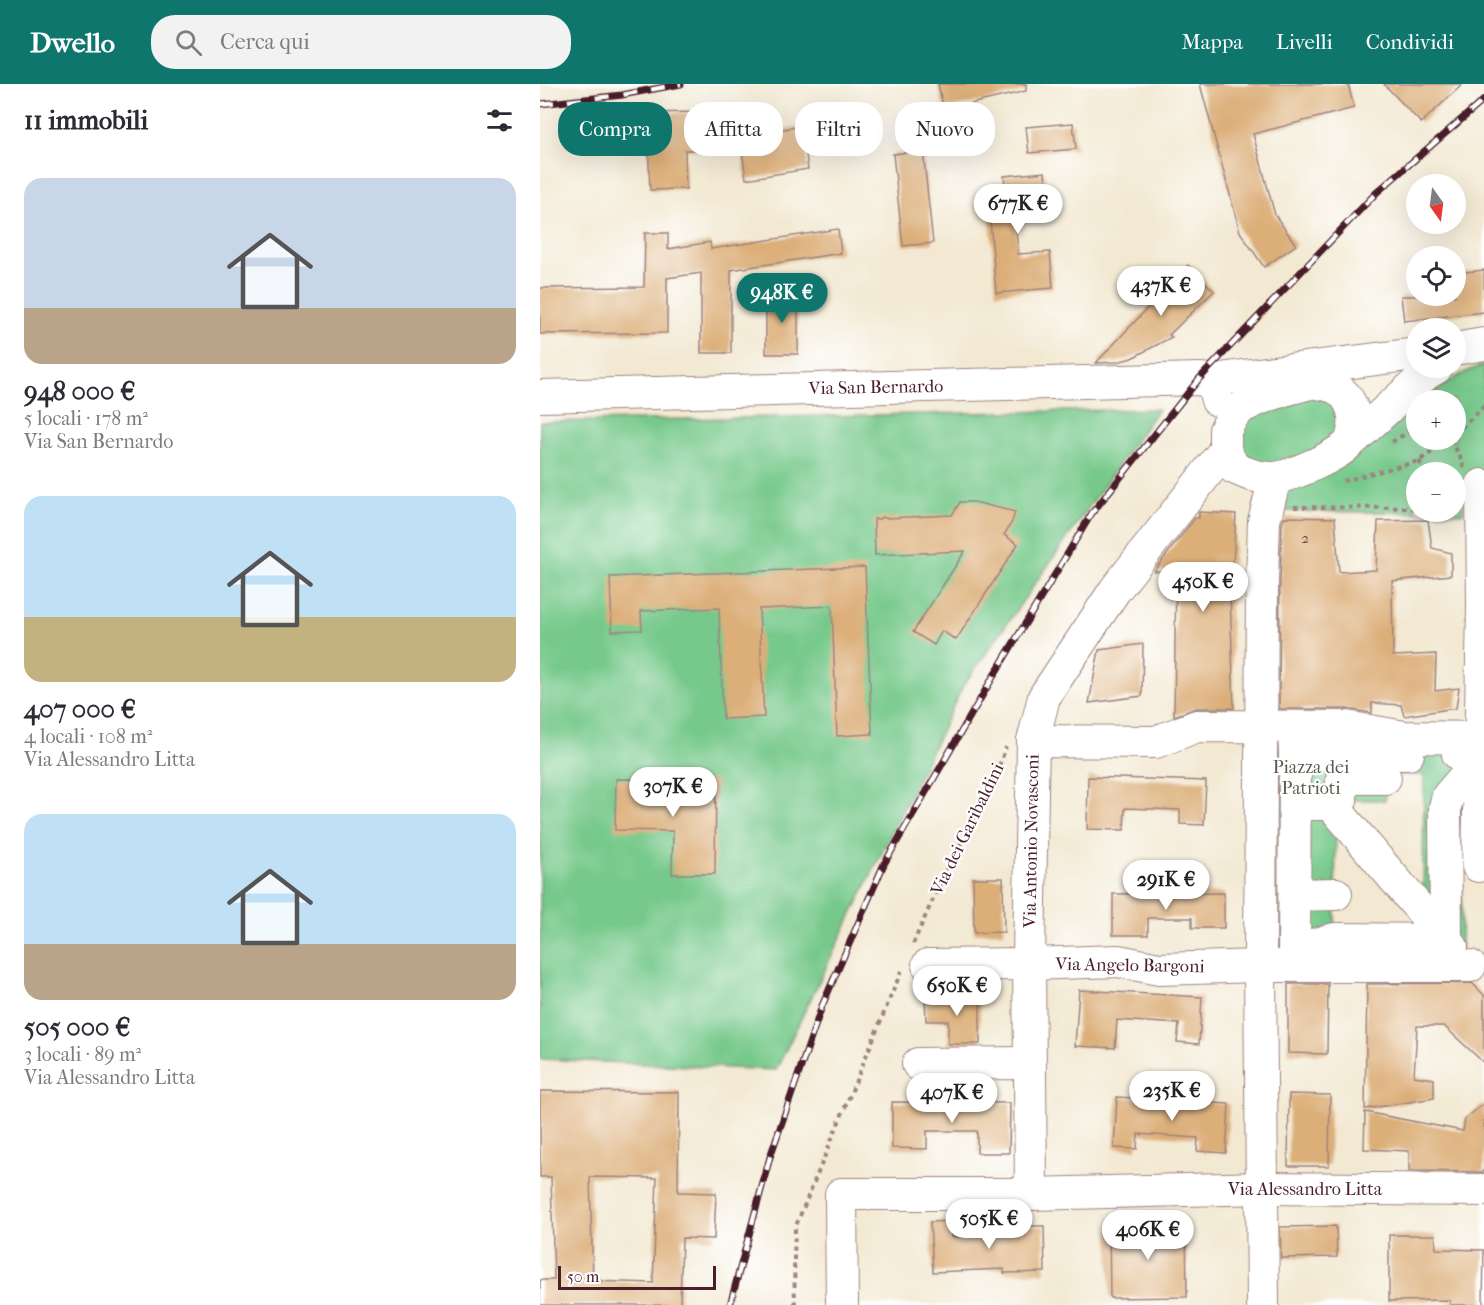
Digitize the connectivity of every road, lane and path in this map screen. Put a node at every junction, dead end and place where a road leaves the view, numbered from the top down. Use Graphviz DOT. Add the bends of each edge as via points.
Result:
graph roads {
  1 [pos="1406,355"];
  2 [pos="1406,361"];
  3 [pos="1421,378"];
  4 [pos="1212,380"];
  5 [pos="1314,382"];
  6 [pos="540,396"];
  7 [pos="1484,406"];
  8 [pos="1466,423"];
  9 [pos="1351,442"];
  10 [pos="1228,449"];
  11 [pos="1434,450"];
  12 [pos="1419,461"];
  13 [pos="1343,481"];
  14 [pos="1482,485"];
  15 [pos="1269,501"];
  16 [pos="1406,508"];
  17 [pos="1261,727"];
  18 [pos="1022,738"];
  19 [pos="1483,738"];
  20 [pos="1295,778"];
  21 [pos="1385,778"];
  22 [pos="1261,780"];
  23 [pos="1435,846"];
  24 [pos="1295,894"];
  25 [pos="1336,894"];
  26 [pos="1438,953"];
  27 [pos="915,958"];
  28 [pos="1294,958"];
  29 [pos="1030,964"];
  30 [pos="1260,966"];
  31 [pos="1477,973"];
  32 [pos="1030,1063"];
  33 [pos="918,1064"];
  34 [pos="1263,1188"];
  35 [pos="1484,1190"];
  36 [pos="1031,1194"];
  37 [pos="795,1305"];
  38 [pos="842,1305"];
  39 [pos="1263,1305"];
  1 -- 4 [label="street, Via San Bernardo"];
  2 -- 5 [label="street"];
  3 -- 9 [label="street"];
  4 -- 6 [label="street, Via San Bernardo"];
  4 -- 10 [label="street"];
  5 -- 9 [label="street" via="1336,388 1350,403 1355,424"];
  5 -- 10 [label="street" via="1242,407 1233,416"];
  7 -- 8 [label="path"];
  9 -- 15 [label="street" via="1310,466"];
  10 -- 15 [label="street"];
  10 -- 15 [label="street" via="1255,477"];
  10 -- 18 [label="street" via="1115,590 1044,697"];
  11 -- 12 [label="path"];
  12 -- 13 [label="path"];
  14 -- 19 [label="street"];
  15 -- 16 [label="path" via="1280,507"];
  15 -- 17 [label="street" via="1262,582"];
  17 -- 18 [label="street" via="1197,726 1156,742"];
  17 -- 20 [label="street"];
  17 -- 22 [label="street"];
  18 -- 27 [label="path, Via dei Garibaldini" via="946,870"];
  18 -- 29 [label="street, Via Antonio Novasconi"];
  19 -- 20 [label="street" via="1405,737 1346,728"];
  19 -- 23 [label="street" via="1478,856"];
  20 -- 21 [label="street" via="1339,812 1342,778"];
  20 -- 22 [label="street"];
  20 -- 23 [label="street" via="1424,765 1468,754 1467,774 1448,796"];
  20 -- 24 [label="street"];
  20 -- 26 [label="street" via="1331,804"];
  22 -- 30 [label="street"];
  23 -- 26 [label="street"];
  24 -- 25 [label="street"];
  24 -- 28 [label="street"];
  26 -- 28 [label="street"];
  26 -- 31 [label="street"];
  27 -- 29 [label="street, Via Angelo Bargoni"];
  27 -- 37 [label="path, Via dei Garibaldini" via="795,1228"];
  28 -- 30 [label="street"];
  29 -- 30 [label="street, Via Angelo Bargoni" via="1118,961 1159,969"];
  29 -- 32 [label="street, Via Antonio Novasconi"];
  30 -- 34 [label="street"];
  32 -- 33 [label="street"];
  32 -- 36 [label="street, Via Antonio Novasconi"];
  34 -- 35 [label="street, Via Alessandro Litta"];
  34 -- 36 [label="street, Via Alessandro Litta"];
  34 -- 39 [label="street"];
  36 -- 38 [label="street, Via Alessandro Litta" via="841,1194"];
}
